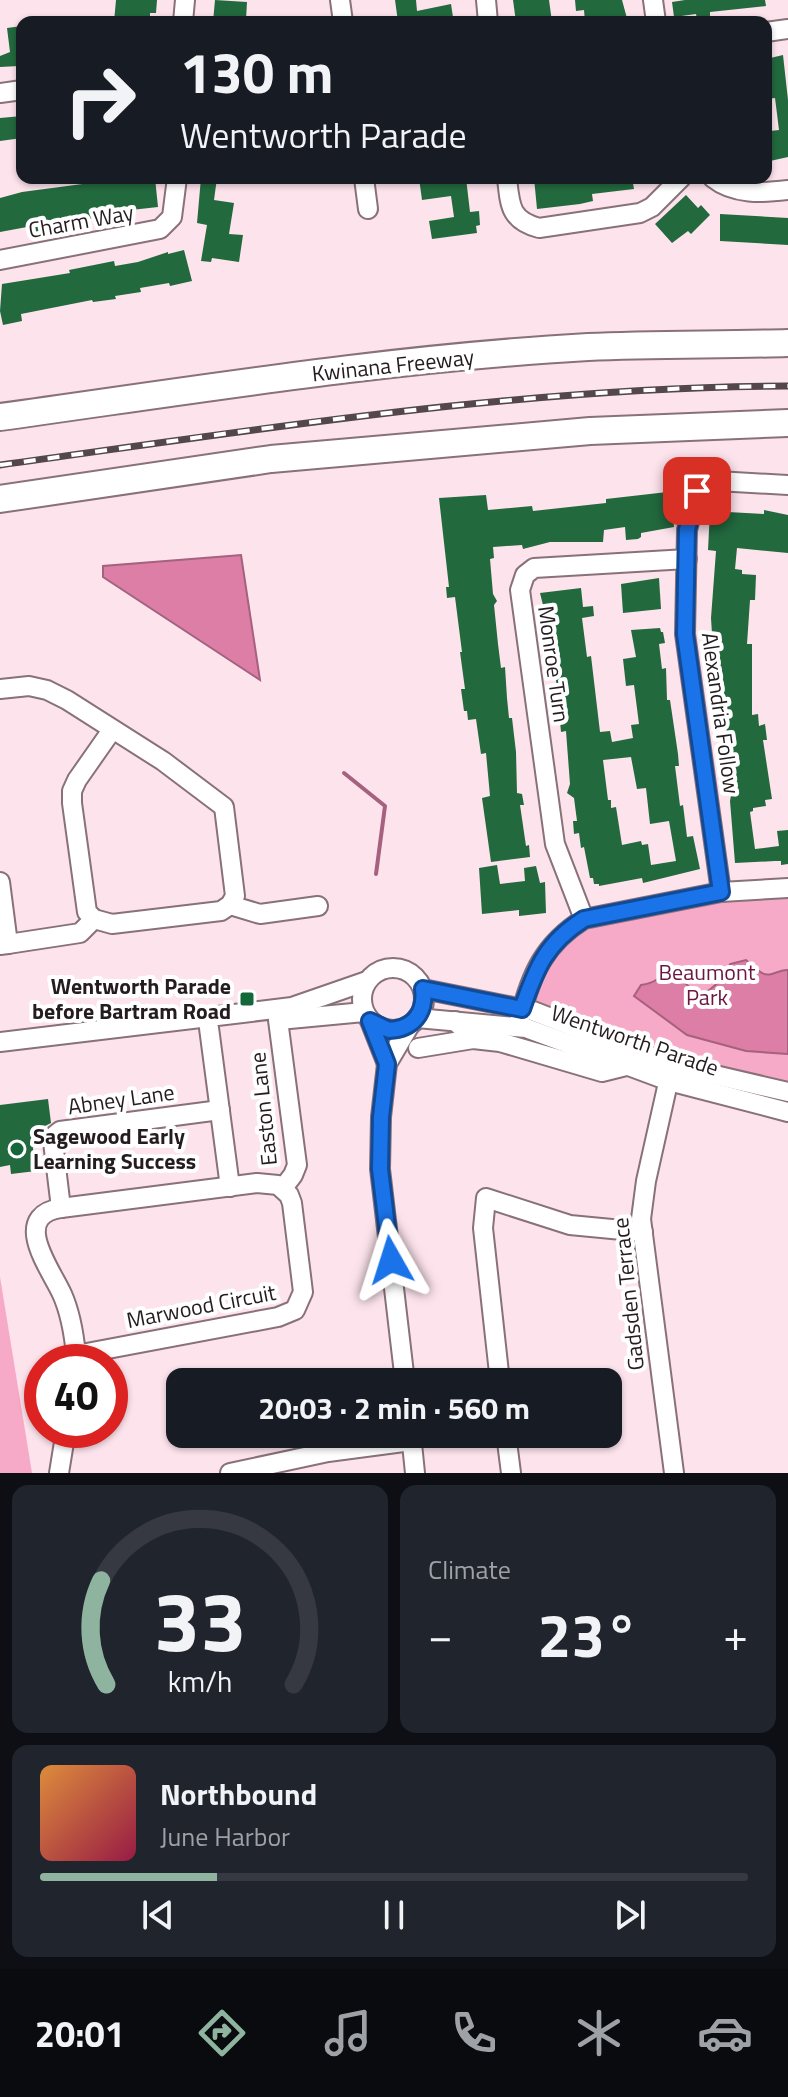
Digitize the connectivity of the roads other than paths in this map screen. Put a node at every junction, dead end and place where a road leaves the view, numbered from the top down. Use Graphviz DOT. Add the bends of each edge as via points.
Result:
graph roads {
  1 [pos="176,184"];
  2 [pos="365,184"];
  3 [pos="508,184"];
  4 [pos="675,184"];
  5 [pos="722,184"];
  6 [pos="788,190"];
  7 [pos="368,209"];
  8 [pos="0,260"];
  9 [pos="788,343"];
  10 [pos="0,417"];
  11 [pos="788,423"];
  12 [pos="788,485"];
  13 [pos="0,499"];
  14 [pos="687,559"];
  15 [pos="0,689"];
  16 [pos="112,730"];
  17 [pos="0,882"];
  18 [pos="788,888"];
  19 [pos="721,892"];
  20 [pos="230,905"];
  21 [pos="318,906"];
  22 [pos="94,919"];
  23 [pos="584,919"];
  24 [pos="4,944"];
  25 [pos="367,981"];
  26 [pos="423,989"];
  27 [pos="367,1016"];
  28 [pos="520,1018"];
  29 [pos="278,1020"];
  30 [pos="455,1021"];
  31 [pos="414,1022"];
  32 [pos="209,1028"];
  33 [pos="473,1039"];
  34 [pos="0,1042"];
  35 [pos="418,1048"];
  36 [pos="0,1053"];
  37 [pos="387,1064"];
  38 [pos="626,1066"];
  39 [pos="670,1073"];
  40 [pos="788,1092"];
  41 [pos="220,1110"];
  42 [pos="788,1112"];
  43 [pos="230,1187"];
  44 [pos="283,1188"];
  45 [pos="61,1208"];
  46 [pos="643,1232"];
  47 [pos="74,1344"];
  48 [pos="128,1347"];
  49 [pos="403,1368"];
  50 [pos="498,1368"];
  51 [pos="63,1448"];
  52 [pos="350,1448"];
  53 [pos="412,1448"];
  54 [pos="508,1448"];
  55 [pos="271,1469"];
  56 [pos="59,1473"];
  57 [pos="230,1473"];
  58 [pos="415,1473"];
  59 [pos="511,1473"];
  60 [pos="674,1473"];
  1 -- 8 [label="street, Charm Way" via="174,212 160,229"];
  2 -- 7 [label="street"];
  3 -- 4 [label="street" via="513,214 539,228 640,213"];
  5 -- 6 [label="street" via="750,193"];
  9 -- 10 [label="highway, Kwinana Freeway" via="590,347 438,359"];
  11 -- 13 [label="highway" via="590,431 271,459"];
  12 -- 14 [label="street, Alexandria Follow" via="717,481 697,491 687,530"];
  14 -- 19 [label="street, Alexandria Follow" via="685,634"];
  14 -- 23 [label="street, Monroe Turn" via="534,568 520,590 555,844"];
  15 -- 16 [label="street" via="47,690"];
  16 -- 20 [label="street" via="224,807 235,896"];
  16 -- 22 [label="street" via="72,791 85,902"];
  17 -- 24 [label="street"];
  18 -- 19 [label="street"];
  19 -- 23 [label="street"];
  20 -- 21 [label="street" via="260,914"];
  20 -- 22 [label="street" via="221,911 112,924"];
  22 -- 24 [label="street" via="80,933"];
  23 -- 28 [label="street" via="546,952"];
  25 -- 26 [label="street, Wentworth Parade" via="378,971 401,969"];
  25 -- 27 [label="street" via="361,1002"];
  25 -- 34 [label="street, Wentworth Parade" via="292,1007"];
  26 -- 28 [label="street, Wentworth Parade"];
  26 -- 31 [label="street"];
  27 -- 29 [label="street, Wentworth Parade"];
  27 -- 31 [label="street, Wentworth Parade" via="389,1030"];
  27 -- 37 [label="street"];
  28 -- 30 [label="street, Wentworth Parade"];
  28 -- 38 [label="street, Wentworth Parade" via="526,1028"];
  28 -- 39 [label="street, Wentworth Parade"];
  29 -- 32 [label="street, Wentworth Parade"];
  29 -- 44 [label="street, Easton Lane" via="297,1165"];
  30 -- 31 [label="street, Wentworth Parade"];
  30 -- 33 [label="street"];
  31 -- 37 [label="street"];
  32 -- 36 [label="street, Wentworth Parade"];
  32 -- 41 [label="street"];
  33 -- 35 [label="street"];
  33 -- 38 [label="street" via="602,1072"];
  37 -- 49 [label="street" via="380,1169"];
  38 -- 39 [label="street, Wentworth Parade"];
  39 -- 40 [label="street, Wentworth Parade"];
  39 -- 42 [label="street, Wentworth Parade"];
  39 -- 46 [label="street, Gadsden Terrace" via="646,1181"];
  41 -- 43 [label="street"];
  41 -- 45 [label="street, Abney Lane" via="60,1131 53,1142"];
  43 -- 44 [label="street" via="270,1183"];
  43 -- 45 [label="street"];
  44 -- 48 [label="street, Marwood Circuit" via="292,1203 302,1278 295,1310"];
  45 -- 47 [label="street, Marwood Circuit" via="42,1218 37,1246 62,1294"];
  46 -- 50 [label="street" via="570,1225 486,1198 483,1228"];
  46 -- 60 [label="street, Gadsden Terrace"];
  51 -- 56 [label="street"];
  52 -- 55 [label="street"];
  53 -- 58 [label="street"];
  54 -- 59 [label="street"];
  55 -- 57 [label="street"];
}
